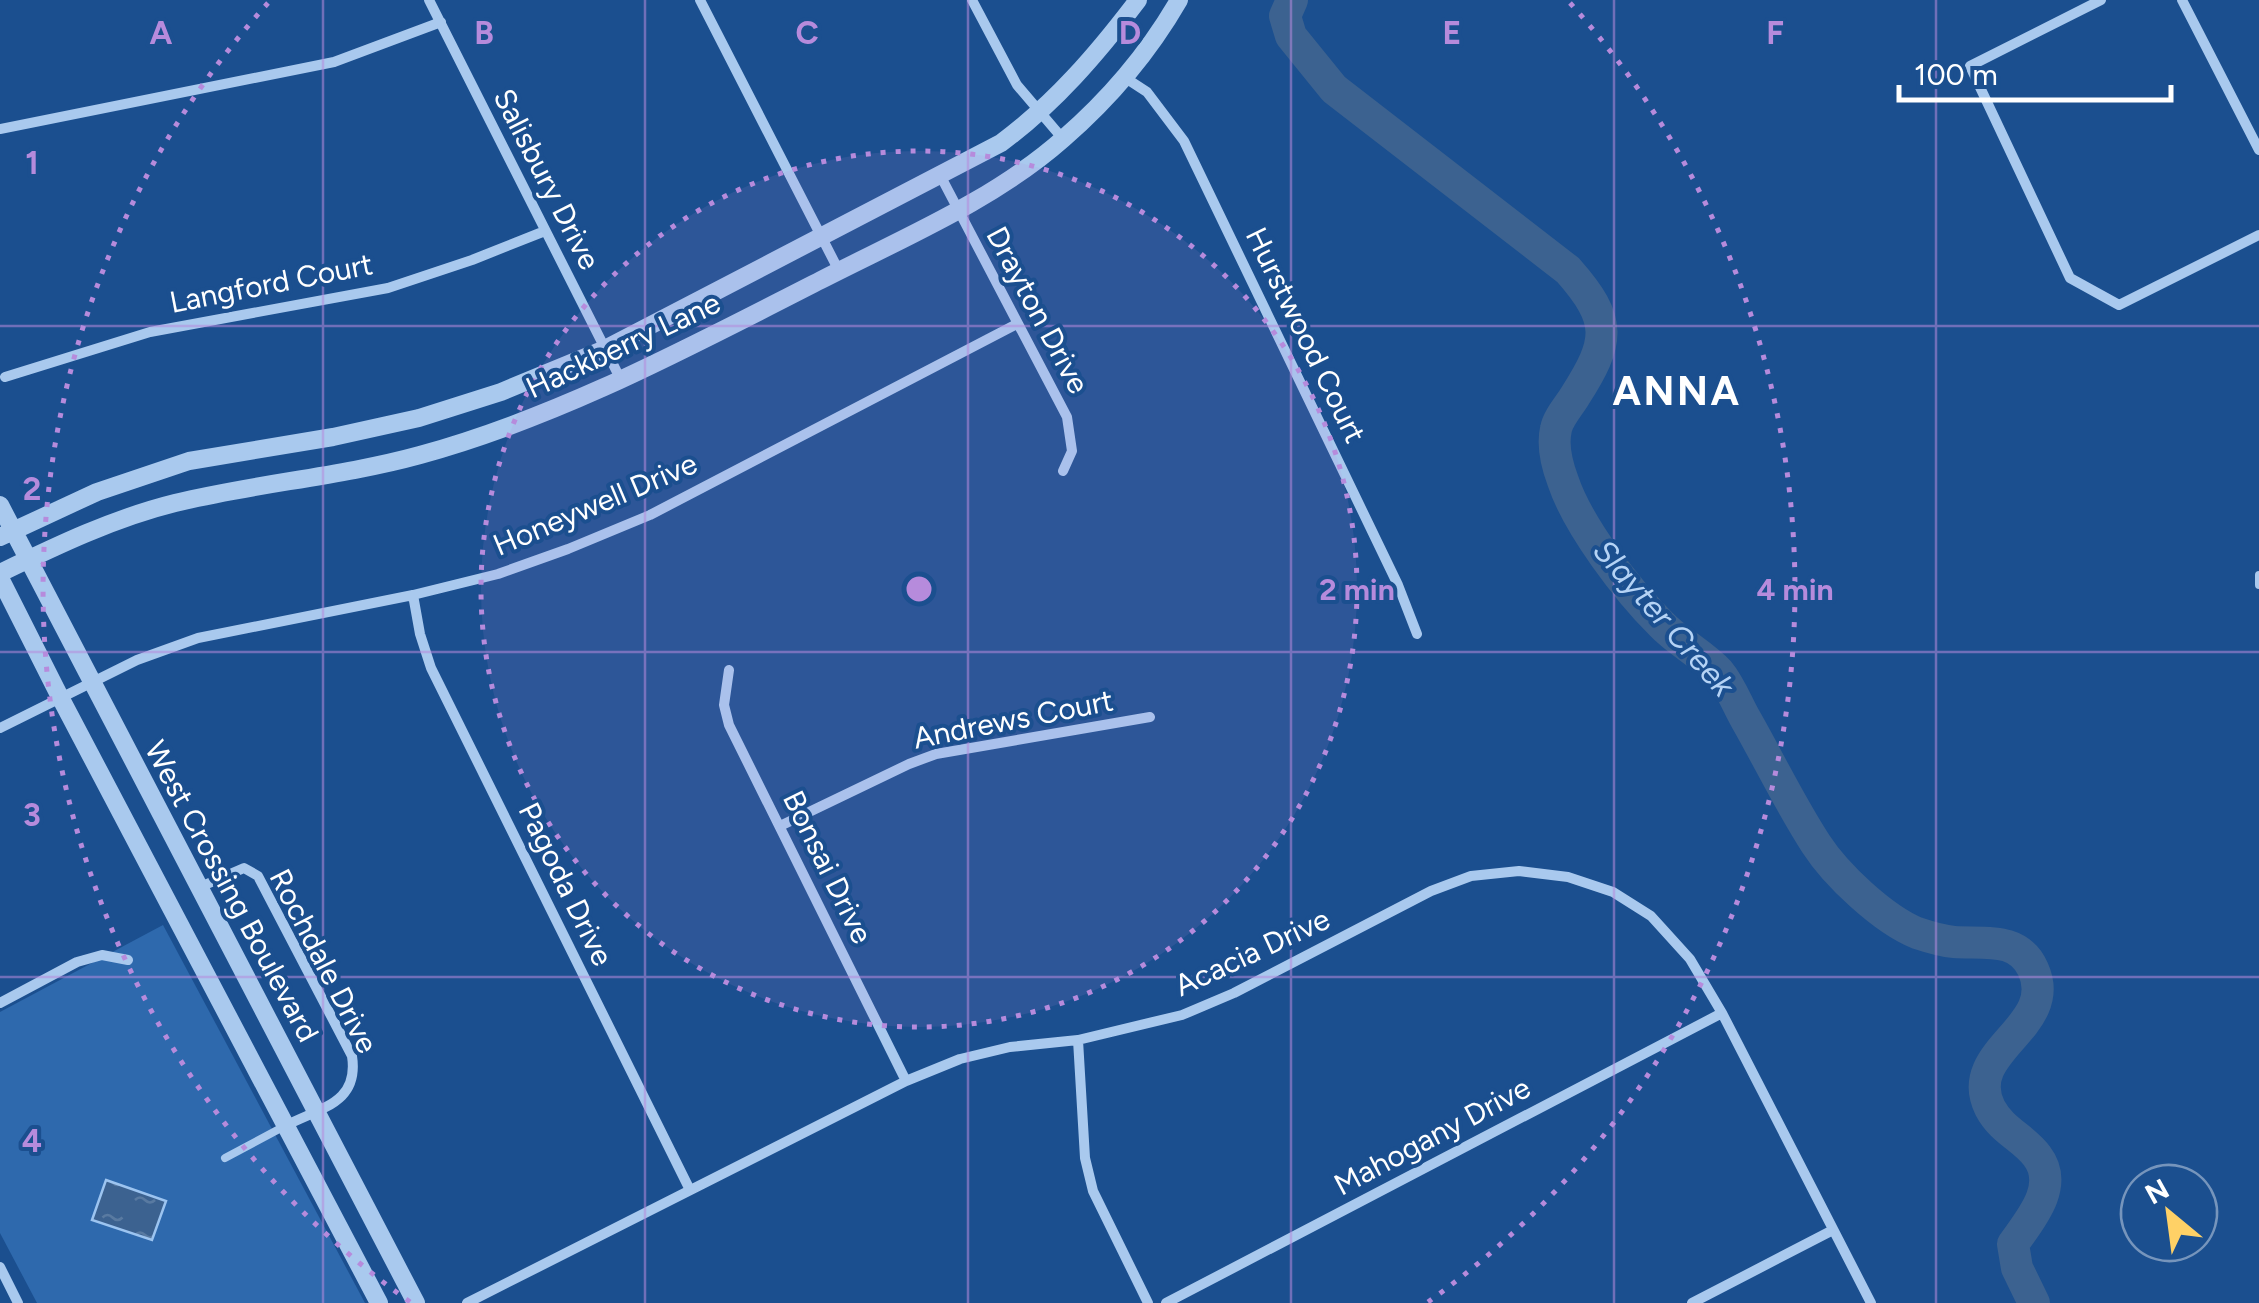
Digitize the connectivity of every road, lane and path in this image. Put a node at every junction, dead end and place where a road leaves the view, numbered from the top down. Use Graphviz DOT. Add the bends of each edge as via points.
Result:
graph roads {
  1 [pos="429,0"];
  2 [pos="700,0"];
  3 [pos="972,0"];
  4 [pos="1138,0"];
  5 [pos="1178,0"];
  6 [pos="2101,0"];
  7 [pos="2182,0"];
  8 [pos="440,22"];
  9 [pos="1124,76"];
  10 [pos="1042,114"];
  11 [pos="0,129"];
  12 [pos="1063,139"];
  13 [pos="2259,150"];
  14 [pos="940,175"];
  15 [pos="957,210"];
  16 [pos="545,231"];
  17 [pos="2259,235"];
  18 [pos="821,238"];
  19 [pos="839,271"];
  20 [pos="1017,324"];
  21 [pos="605,348"];
  22 [pos="5,378"];
  23 [pos="622,381"];
  24 [pos="1063,471"];
  25 [pos="0,506"];
  26 [pos="7,534"];
  27 [pos="28,560"];
  28 [pos="2259,574"];
  29 [pos="0,576"];
  30 [pos="2259,586"];
  31 [pos="413,594"];
  32 [pos="1417,634"];
  33 [pos="729,670"];
  34 [pos="90,682"];
  35 [pos="60,697"];
  36 [pos="1150,718"];
  37 [pos="0,728"];
  38 [pos="780,826"];
  39 [pos="200,887"];
  40 [pos="128,960"];
  41 [pos="0,1002"];
  42 [pos="1722,1012"];
  43 [pos="1078,1040"];
  44 [pos="906,1081"];
  45 [pos="318,1110"];
  46 [pos="286,1125"];
  47 [pos="225,1158"];
  48 [pos="690,1190"];
  49 [pos="1833,1230"];
  50 [pos="0,1267"];
  51 [pos="18,1303"];
  52 [pos="379,1303"];
  53 [pos="416,1303"];
  54 [pos="466,1303"];
  55 [pos="1148,1303"];
  56 [pos="1166,1303"];
  57 [pos="1692,1303"];
  58 [pos="1870,1303"];
  1 -- 8 [label="street, Salisbury Drive"];
  2 -- 18 [label="street"];
  3 -- 10 [label="street" via="1017,85"];
  4 -- 10 [label="street, Hackberry Lane"];
  5 -- 9 [label="street, Hackberry Lane"];
  6 -- 17 [label="street" via="1970,66 2070,278 2118,305"];
  7 -- 13 [label="street"];
  8 -- 11 [label="street" via="334,62"];
  8 -- 16 [label="street, Salisbury Drive"];
  9 -- 12 [label="street, Hackberry Lane"];
  9 -- 32 [label="street, Hurstwood Court" via="1146,92 1184,141"];
  10 -- 12 [label="street"];
  10 -- 14 [label="street, Hackberry Lane"];
  12 -- 15 [label="street, Hackberry Lane"];
  14 -- 15 [label="street, Drayton Drive"];
  14 -- 18 [label="street, Hackberry Lane"];
  15 -- 19 [label="street, Hackberry Lane"];
  15 -- 20 [label="street, Drayton Drive"];
  16 -- 21 [label="street, Salisbury Drive"];
  16 -- 22 [label="street, Langford Court" via="388,288 150,332"];
  18 -- 19 [label="street"];
  18 -- 21 [label="street, Hackberry Lane"];
  19 -- 23 [label="street, Hackberry Lane"];
  20 -- 24 [label="street, Drayton Drive" via="1068,417 1072,450"];
  20 -- 31 [label="street, Honeywell Drive" via="650,515 498,574"];
  21 -- 23 [label="street, Salisbury Drive"];
  21 -- 26 [label="street, Hackberry Lane" via="420,418 190,462 97,492"];
  23 -- 27 [label="street, Hackberry Lane" via="488,435 400,460 173,503"];
  25 -- 26 [label="street, West Crossing Boulevard"];
  26 -- 27 [label="street, West Crossing Boulevard"];
  27 -- 29 [label="street, Hackberry Lane"];
  27 -- 34 [label="street, West Crossing Boulevard"];
  28 -- 30 [label="lane"];
  29 -- 35 [label="street, West Crossing Boulevard"];
  31 -- 34 [label="street, Honeywell Drive" via="198,638"];
  31 -- 48 [label="street, Pagoda Drive" via="431,668"];
  33 -- 38 [label="street, Bonsai Drive" via="729,724"];
  34 -- 35 [label="street, Honeywell Drive"];
  34 -- 39 [label="street, West Crossing Boulevard"];
  35 -- 37 [label="street, Honeywell Drive"];
  35 -- 46 [label="street, West Crossing Boulevard"];
  36 -- 38 [label="street, Andrews Court" via="936,754"];
  38 -- 44 [label="street, Bonsai Drive"];
  39 -- 45 [label="street, West Crossing Boulevard"];
  39 -- 45 [label="street, Rochdale Drive" via="244,868 258,876 352,1056 355,1076 348,1093"];
  40 -- 41 [label="street" via="102,955 76,962"];
  42 -- 43 [label="street, Acacia Drive" via="1690,959 1651,916 1614,892 1519,871 1471,876 1431,891 1234,994 1182,1014"];
  42 -- 49 [label="street, Acacia Drive"];
  42 -- 56 [label="street, Mahogany Drive"];
  43 -- 44 [label="street, Acacia Drive" via="1010,1047"];
  43 -- 55 [label="street" via="1092,1191"];
  44 -- 48 [label="street, Acacia Drive"];
  45 -- 46 [label="street"];
  45 -- 53 [label="street, West Crossing Boulevard"];
  46 -- 47 [label="lane"];
  46 -- 52 [label="street, West Crossing Boulevard"];
  48 -- 54 [label="street, Acacia Drive"];
  49 -- 57 [label="street"];
  49 -- 58 [label="street, Acacia Drive"];
  50 -- 51 [label="street"];
}
